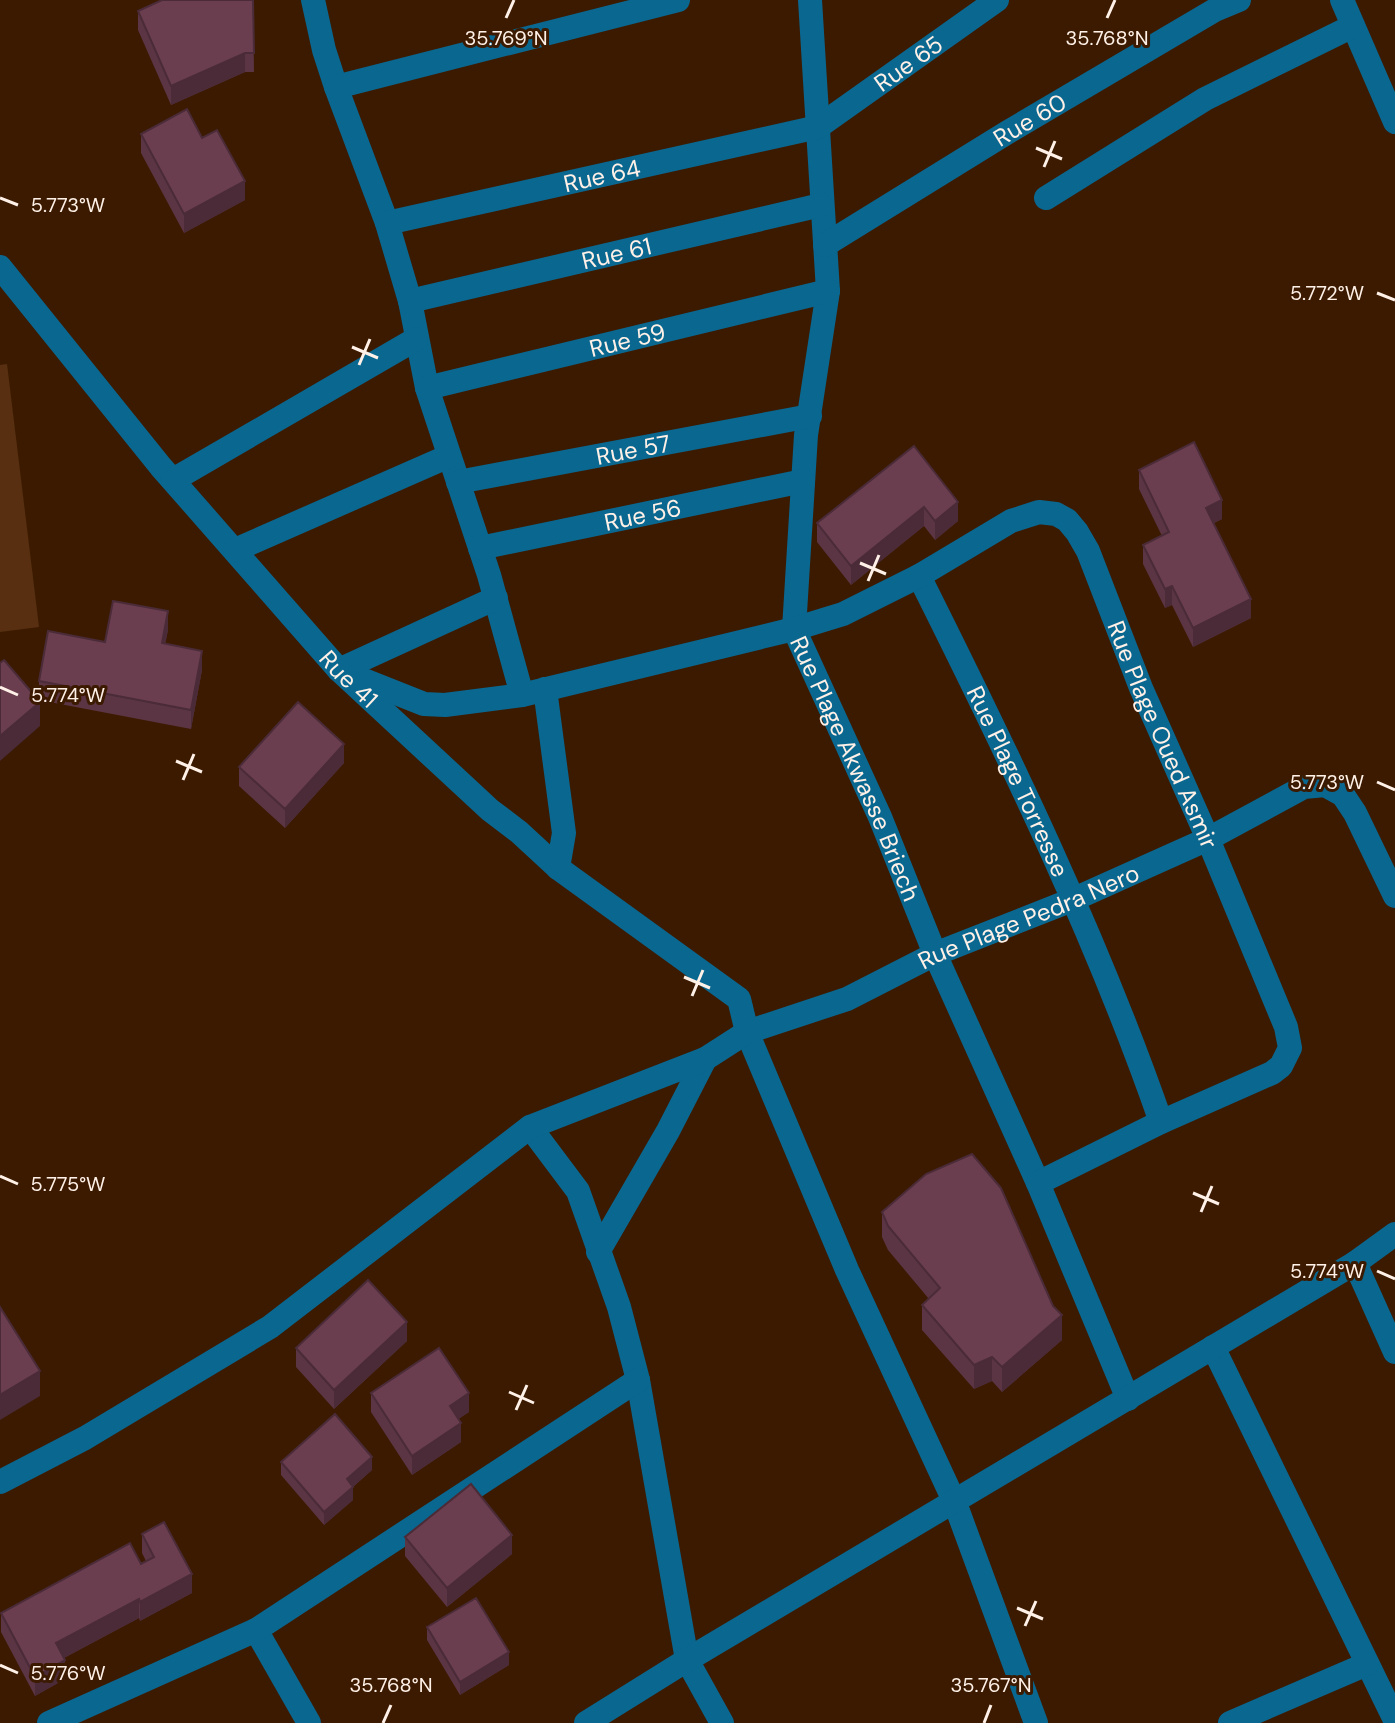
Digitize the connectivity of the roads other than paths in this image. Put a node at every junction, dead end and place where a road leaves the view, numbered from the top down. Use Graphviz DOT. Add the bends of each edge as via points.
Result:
graph roads {
  1 [pos="313,0"];
  2 [pos="678,0"];
  3 [pos="810,0"];
  4 [pos="997,0"];
  5 [pos="1239,0"];
  6 [pos="1342,0"];
  7 [pos="1353,26"];
  8 [pos="336,87"];
  9 [pos="1395,122"];
  10 [pos="818,127"];
  11 [pos="1046,198"];
  12 [pos="821,205"];
  13 [pos="387,223"];
  14 [pos="825,245"];
  15 [pos="0,267"];
  16 [pos="828,291"];
  17 [pos="410,301"];
  18 [pos="416,339"];
  19 [pos="427,388"];
  20 [pos="810,416"];
  21 [pos="449,456"];
  22 [pos="173,480"];
  23 [pos="803,481"];
  24 [pos="458,482"];
  25 [pos="480,548"];
  26 [pos="235,550"];
  27 [pos="919,576"];
  28 [pos="496,598"];
  29 [pos="794,629"];
  30 [pos="339,670"];
  31 [pos="534,692"];
  32 [pos="1208,839"];
  33 [pos="558,868"];
  34 [pos="1395,896"];
  35 [pos="1072,900"];
  36 [pos="935,954"];
  37 [pos="747,1032"];
  38 [pos="705,1059"];
  39 [pos="1161,1122"];
  40 [pos="530,1127"];
  41 [pos="1038,1183"];
  42 [pos="1395,1234"];
  43 [pos="598,1252"];
  44 [pos="1355,1263"];
  45 [pos="1213,1347"];
  46 [pos="1395,1352"];
  47 [pos="638,1380"];
  48 [pos="1128,1399"];
  49 [pos="0,1482"];
  50 [pos="955,1503"];
  51 [pos="256,1630"];
  52 [pos="687,1660"];
  53 [pos="1367,1664"];
  54 [pos="1395,1720"];
  55 [pos="49,1723"];
  56 [pos="309,1723"];
  57 [pos="586,1723"];
  58 [pos="722,1723"];
  59 [pos="1036,1723"];
  60 [pos="1230,1723"];
  1 -- 8 [label="street"];
  2 -- 8 [label="street"];
  3 -- 10 [label="street, Rue Plage Akwasse Briech"];
  4 -- 10 [label="street, Rue 65"];
  5 -- 14 [label="street, Rue 60" via="1008,132"];
  6 -- 7 [label="street"];
  7 -- 9 [label="street"];
  7 -- 11 [label="street" via="1205,99"];
  8 -- 13 [label="street"];
  10 -- 12 [label="street, Rue Plage Akwasse Briech"];
  10 -- 13 [label="street, Rue 64"];
  12 -- 14 [label="street, Rue Plage Akwasse Briech"];
  12 -- 17 [label="street, Rue 61"];
  13 -- 17 [label="street"];
  14 -- 16 [label="street, Rue Plage Akwasse Briech"];
  15 -- 22 [label="street, Rue 41"];
  16 -- 19 [label="street, Rue 59"];
  16 -- 20 [label="street, Rue Plage Akwasse Briech"];
  17 -- 18 [label="street"];
  18 -- 19 [label="street"];
  18 -- 22 [label="street"];
  19 -- 21 [label="street"];
  20 -- 23 [label="street, Rue Plage Akwasse Briech"];
  20 -- 24 [label="street, Rue 57"];
  21 -- 24 [label="street"];
  21 -- 26 [label="street"];
  22 -- 26 [label="street, Rue 41"];
  23 -- 25 [label="street, Rue 56"];
  23 -- 29 [label="street, Rue Plage Akwasse Briech"];
  24 -- 25 [label="street"];
  25 -- 28 [label="street"];
  26 -- 30 [label="street, Rue 41"];
  27 -- 29 [label="street, Rue Plage Oued Asmir" via="843,614"];
  27 -- 32 [label="street, Rue Plage Oued Asmir" via="1011,521 1039,512 1067,520 1088,551"];
  27 -- 35 [label="street, Rue Plage Torresse"];
  28 -- 30 [label="street"];
  28 -- 31 [label="street"];
  29 -- 31 [label="street, Rue Plage Oued Asmir"];
  29 -- 36 [label="street, Rue Plage Akwasse Briech" via="880,817"];
  30 -- 31 [label="street, Rue Plage Oued Asmir" via="424,704"];
  30 -- 33 [label="street, Rue 41"];
  31 -- 33 [label="street" via="564,833"];
  32 -- 34 [label="street, Rue Plage Pedra Nero" via="1304,787 1325,785 1343,795 1355,813"];
  32 -- 35 [label="street, Rue Plage Pedra Nero"];
  32 -- 39 [label="street, Rue Plage Oued Asmir" via="1290,1048 1281,1066 1260,1080"];
  33 -- 37 [label="street, Rue 41" via="739,999"];
  35 -- 36 [label="street, Rue Plage Pedra Nero"];
  35 -- 39 [label="street, Rue Plage Torresse"];
  36 -- 37 [label="street, Rue Plage Pedra Nero" via="847,999"];
  36 -- 41 [label="street, Rue Plage Akwasse Briech"];
  37 -- 38 [label="street, Rue Plage Pedra Nero"];
  37 -- 50 [label="street, Rue 41" via="847,1270"];
  38 -- 40 [label="street, Rue Plage Pedra Nero"];
  38 -- 43 [label="street"];
  39 -- 41 [label="street, Rue Plage Oued Asmir"];
  40 -- 43 [label="street" via="578,1191"];
  40 -- 49 [label="street, Rue Plage Pedra Nero" via="270,1327 85,1438"];
  41 -- 48 [label="street, Rue Plage Akwasse Briech"];
  42 -- 44 [label="street"];
  43 -- 47 [label="street"];
  44 -- 45 [label="street"];
  44 -- 46 [label="street"];
  45 -- 48 [label="street"];
  45 -- 53 [label="street"];
  47 -- 51 [label="street"];
  47 -- 52 [label="street"];
  48 -- 50 [label="street"];
  50 -- 52 [label="street"];
  50 -- 59 [label="street, Rue 41"];
  51 -- 55 [label="street"];
  51 -- 56 [label="street"];
  52 -- 57 [label="street"];
  52 -- 58 [label="street"];
  53 -- 54 [label="street"];
  53 -- 60 [label="street"];
}
